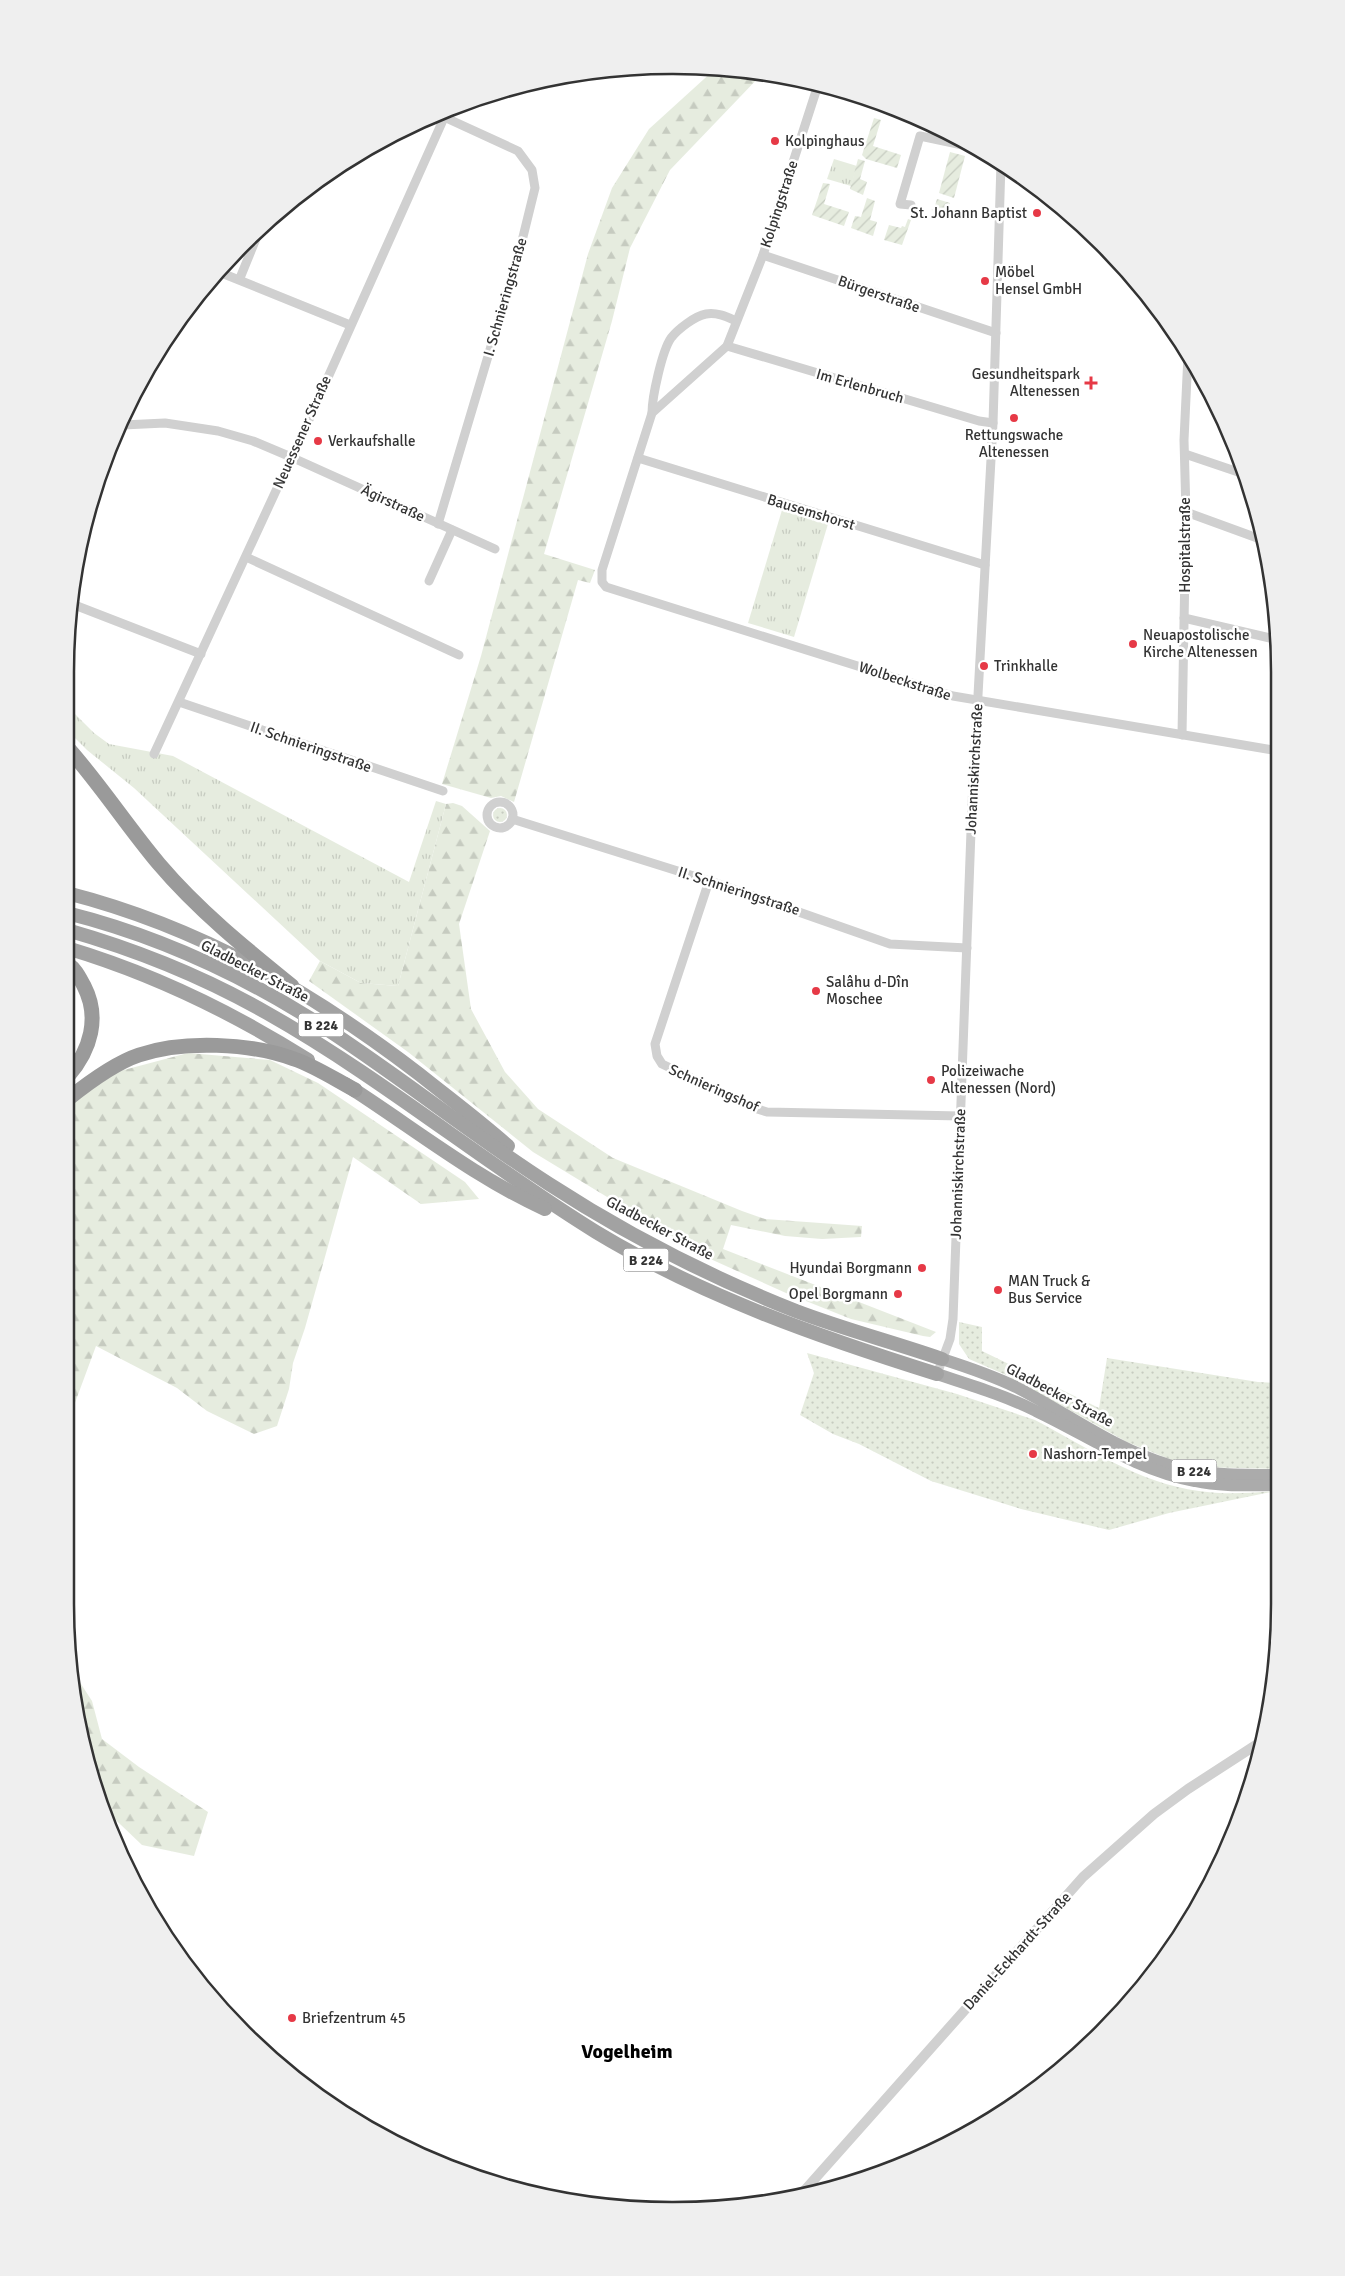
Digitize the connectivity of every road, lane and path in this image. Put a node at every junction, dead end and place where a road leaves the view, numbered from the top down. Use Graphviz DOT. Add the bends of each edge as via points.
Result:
graph roads {
  1 [pos="816,91"];
  2 [pos="452,116"];
  3 [pos="443,119"];
  4 [pos="951,143"];
  5 [pos="1001,172"];
  6 [pos="912,205"];
  7 [pos="254,245"];
  8 [pos="762,255"];
  9 [pos="226,274"];
  10 [pos="240,278"];
  11 [pos="736,321"];
  12 [pos="350,325"];
  13 [pos="996,333"];
  14 [pos="727,346"];
  15 [pos="1188,368"];
  16 [pos="652,413"];
  17 [pos="993,423"];
  18 [pos="127,425"];
  19 [pos="1185,454"];
  20 [pos="291,457"];
  21 [pos="638,458"];
  22 [pos="1236,472"];
  23 [pos="1186,512"];
  24 [pos="438,524"];
  25 [pos="452,530"];
  26 [pos="1255,536"];
  27 [pos="495,550"];
  28 [pos="246,557"];
  29 [pos="985,565"];
  30 [pos="429,581"];
  31 [pos="78,606"];
  32 [pos="1184,618"];
  33 [pos="1270,638"];
  34 [pos="201,654"];
  35 [pos="459,655"];
  36 [pos="978,700"];
  37 [pos="179,702"];
  38 [pos="1182,736"];
  39 [pos="1271,750"];
  40 [pos="154,754"];
  41 [pos="74,756"];
  42 [pos="443,791"];
  43 [pos="512,819"];
  44 [pos="710,881"];
  45 [pos="74,895"];
  46 [pos="74,914"];
  47 [pos="74,932"];
  48 [pos="967,948"];
  49 [pos="74,950"];
  50 [pos="74,968"];
  51 [pos="292,986"];
  52 [pos="74,1068"];
  53 [pos="355,1090"];
  54 [pos="74,1094"];
  55 [pos="961,1116"];
  56 [pos="549,1184"];
  57 [pos="598,1233"];
  58 [pos="942,1359"];
  59 [pos="937,1374"];
  60 [pos="1271,1475"];
  61 [pos="1271,1485"];
  62 [pos="1254,1746"];
  63 [pos="808,2187"];
  1 -- 8 [label="street, Kolpingstraße"];
  2 -- 24 [label="street, I. Schnieringstraße" via="518,151 532,170 535,188 520,249"];
  3 -- 12 [label="street, Neuessener Straße"];
  4 -- 6 [label="street" via="920,136 900,204"];
  5 -- 13 [label="street, Johanniskirchstraße"];
  7 -- 10 [label="street"];
  8 -- 11 [label="street, Kolpingstraße"];
  8 -- 13 [label="street, Bürgerstraße"];
  9 -- 10 [label="street"];
  10 -- 12 [label="street"];
  11 -- 14 [label="street, Kolpingstraße"];
  11 -- 16 [label="street" via="719,314 705,314 680,328 670,340 652,398"];
  12 -- 20 [label="street, Neuessener Straße"];
  13 -- 17 [label="street, Johanniskirchstraße"];
  14 -- 16 [label="street, Kolpingstraße"];
  14 -- 17 [label="street, Im Erlenbruch"];
  15 -- 19 [label="street, Hospitalstraße"];
  16 -- 21 [label="street"];
  17 -- 29 [label="street, Johanniskirchstraße"];
  18 -- 20 [label="street, Ägirstraße" via="165,423 218,431"];
  19 -- 22 [label="street"];
  19 -- 23 [label="street, Hospitalstraße"];
  20 -- 24 [label="street, Ägirstraße"];
  20 -- 28 [label="street, Neuessener Straße"];
  21 -- 29 [label="street, Bausemshorst"];
  21 -- 36 [label="street, Wolbeckstraße" via="602,570 602,582 606,587 953,696"];
  23 -- 26 [label="street"];
  23 -- 32 [label="street, Hospitalstraße"];
  24 -- 25 [label="street, Ägirstraße"];
  25 -- 27 [label="street, Ägirstraße"];
  25 -- 30 [label="street"];
  28 -- 34 [label="street, Neuessener Straße"];
  28 -- 35 [label="street"];
  29 -- 36 [label="street, Johanniskirchstraße"];
  31 -- 34 [label="street"];
  32 -- 33 [label="street"];
  32 -- 38 [label="street, Hospitalstraße"];
  34 -- 37 [label="street, Neuessener Straße"];
  36 -- 38 [label="street, Wolbeckstraße"];
  36 -- 48 [label="street, Johanniskirchstraße"];
  37 -- 40 [label="street, Neuessener Straße"];
  37 -- 42 [label="street, II. Schnieringstraße"];
  38 -- 39 [label="street, Wolbeckstraße"];
  41 -- 51 [label="highway" via="180,887 219,926"];
  43 -- 44 [label="street, II. Schnieringstraße"];
  44 -- 48 [label="street, II. Schnieringstraße" via="890,944"];
  44 -- 55 [label="street, Schnieringshof" via="655,1044 662,1064 767,1112"];
  45 -- 51 [label="highway" via="161,923"];
  46 -- 56 [label="highway, Gladbecker Straße / B 224" via="196,958 274,997 317,1022"];
  47 -- 57 [label="highway, Gladbecker Straße / B 224" via="190,974 267,1013 364,1074 490,1163"];
  48 -- 55 [label="street, Johanniskirchstraße"];
  49 -- 53 [label="highway" via="142,973 221,1008"];
  50 -- 52 [label="highway" via="87,992 93,1015 91,1037"];
  51 -- 56 [label="highway" via="380,1044 503,1142"];
  53 -- 54 [label="highway" via="294,1059 248,1048 215,1046 138,1055 92,1080"];
  53 -- 57 [label="highway" via="484,1175 537,1206"];
  55 -- 58 [label="street, Johanniskirchstraße" via="953,1319"];
  56 -- 58 [label="highway, Gladbecker Straße / B 224" via="702,1270 842,1327"];
  57 -- 59 [label="highway, Gladbecker Straße / B 224" via="644,1259 748,1308 851,1347"];
  58 -- 59 [label="street, Johanniskirchstraße"];
  58 -- 60 [label="main road, Gladbecker Straße / B 224" via="1016,1387 1114,1442 1169,1465 1220,1475"];
  59 -- 61 [label="main road, Gladbecker Straße / B 224" via="1036,1410 1127,1459 1171,1476 1196,1482"];
  62 -- 63 [label="street, Daniel-Eckhardt-Straße" via="1195,1783 1154,1814 1083,1877"];
}
